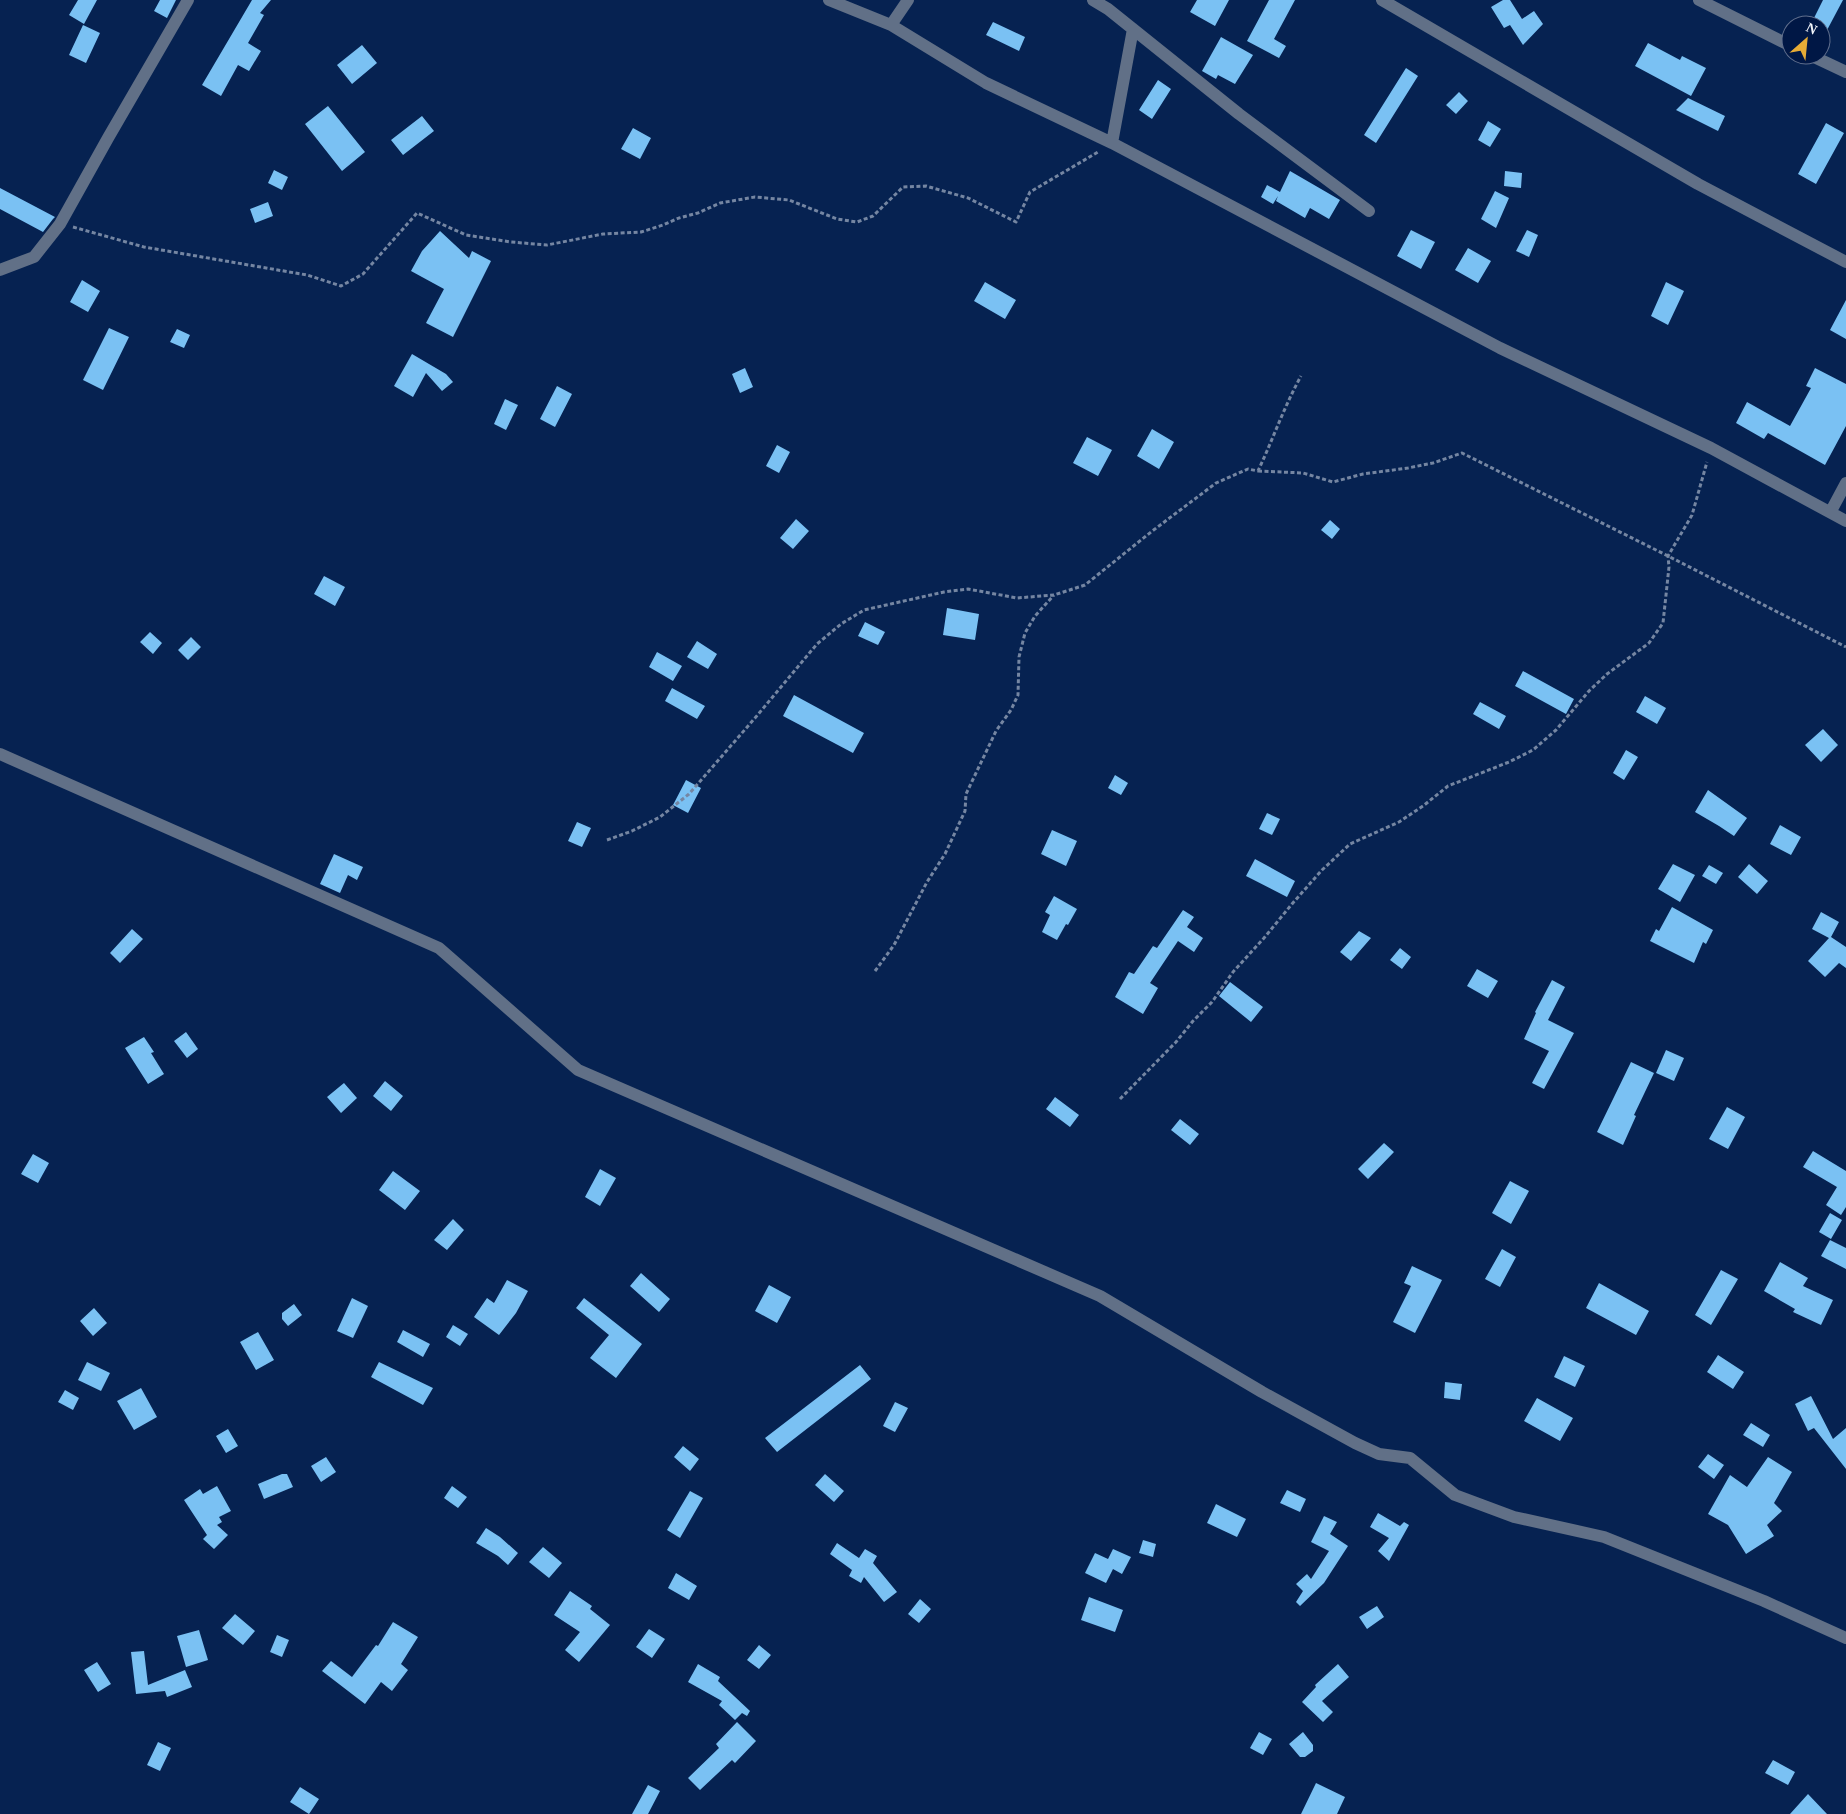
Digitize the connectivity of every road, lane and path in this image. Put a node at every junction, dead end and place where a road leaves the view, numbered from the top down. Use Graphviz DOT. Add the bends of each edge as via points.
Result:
graph roads {
  1 [pos="188,0"];
  2 [pos="829,0"];
  3 [pos="908,0"];
  4 [pos="1093,0"];
  5 [pos="1382,0"];
  6 [pos="1699,0"];
  7 [pos="1111,4"];
  8 [pos="890,25"];
  9 [pos="1134,29"];
  10 [pos="1781,41"];
  11 [pos="1831,65"];
  12 [pos="1846,72"];
  13 [pos="1112,143"];
  14 [pos="1369,211"];
  15 [pos="60,224"];
  16 [pos="1846,262"];
  17 [pos="0,270"];
  18 [pos="1300,376"];
  19 [pos="1711,448"];
  20 [pos="1258,471"];
  21 [pos="1846,483"];
  22 [pos="1830,511"];
  23 [pos="1846,521"];
  24 [pos="1668,556"];
  25 [pos="1054,595"];
  26 [pos="1846,648"];
  27 [pos="0,754"];
  28 [pos="606,840"];
  29 [pos="875,971"];
  30 [pos="1120,1099"];
  31 [pos="1846,1638"];
  1 -- 15 [label="street"];
  2 -- 8 [label="street"];
  3 -- 8 [label="street"];
  4 -- 7 [label="street"];
  5 -- 16 [label="street" via="1698,184"];
  6 -- 10 [label="street"];
  7 -- 9 [label="street"];
  8 -- 13 [label="street" via="986,82"];
  9 -- 13 [label="street"];
  9 -- 14 [label="street" via="1239,114"];
  11 -- 12 [label="street"];
  13 -- 15 [label="path" via="1030,192 1016,222 968,198 926,186 904,187 873,216 857,222 837,219 789,200 756,197 720,203 641,232 603,234 548,245 466,235 417,213 362,274 341,286 307,275 144,247"];
  13 -- 19 [label="street" via="1500,348"];
  15 -- 17 [label="street" via="34,257"];
  18 -- 20 [label="path"];
  19 -- 22 [label="street"];
  19 -- 24 [label="path" via="1692,515"];
  20 -- 24 [label="path" via="1303,473 1333,482 1434,463 1462,453"];
  20 -- 25 [label="path" via="1248,470 1216,484 1085,584"];
  21 -- 22 [label="street"];
  22 -- 23 [label="street"];
  24 -- 26 [label="path"];
  24 -- 30 [label="path" via="1663,623 1649,643 1607,674 1556,730 1533,750 1448,786 1399,822 1350,844 1298,897 1176,1042"];
  25 -- 28 [label="path" via="1017,598 968,589 864,610 817,644 689,794 660,817"];
  25 -- 29 [label="path" via="1025,633 1019,658 1018,696 996,730 966,794 965,811 945,854 894,945"];
  27 -- 31 [label="street" via="439,948 578,1070 1100,1296 1262,1392 1356,1443 1378,1454 1410,1458 1455,1495 1514,1517 1604,1537 1764,1601"];
}
